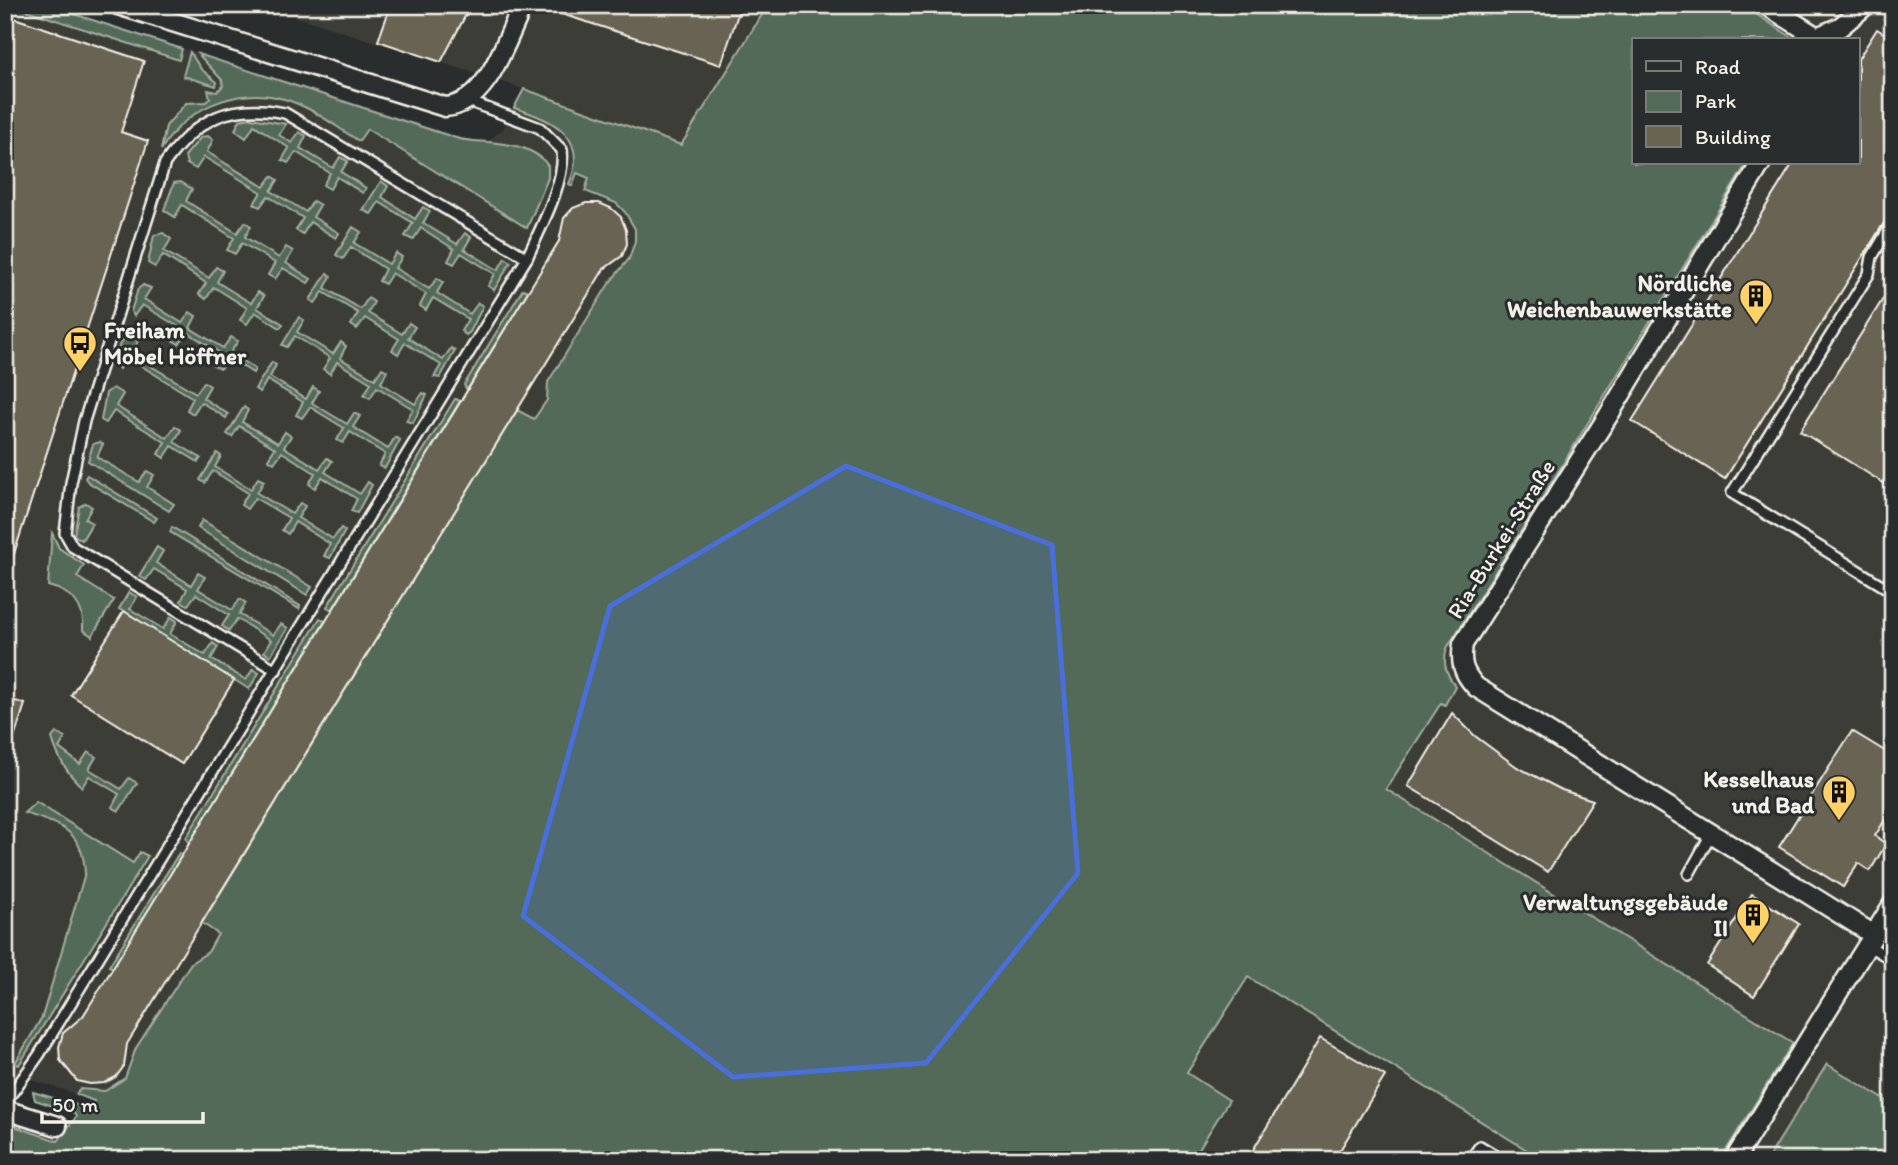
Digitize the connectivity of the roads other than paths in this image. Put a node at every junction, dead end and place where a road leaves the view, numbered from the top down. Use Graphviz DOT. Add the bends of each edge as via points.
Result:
graph roads {
  1 [pos="118,5"];
  2 [pos="523,5"];
  3 [pos="1766,5"];
  4 [pos="1866,5"];
  5 [pos="1816,38"];
  6 [pos="1819,38"];
  7 [pos="468,101"];
  8 [pos="1760,164"];
  9 [pos="1893,222"];
  10 [pos="527,258"];
  11 [pos="1893,592"];
  12 [pos="276,670"];
  13 [pos="1711,834"];
  14 [pos="1689,874"];
  15 [pos="1893,904"];
  16 [pos="1871,940"];
  17 [pos="1893,960"];
  18 [pos="5,1103"];
  19 [pos="5,1110"];
  20 [pos="57,1126"];
  21 [pos="1470,1160"];
  22 [pos="1503,1160"];
  23 [pos="1734,1160"];
  1 -- 7 [label="street" via="444,107"];
  2 -- 7 [label="street" via="487,78"];
  3 -- 5 [label="street"];
  4 -- 6 [label="street"];
  7 -- 10 [label="lane" via="540,128 562,150 546,215"];
  8 -- 13 [label="street, Ria-Burkei-Straße" via="1463,644 1461,660 1476,687"];
  9 -- 11 [label="lane" via="1872,257 1869,274 1732,493"];
  10 -- 12 [label="lane"];
  10 -- 12 [label="lane" via="285,113 256,107 204,123 184,136 165,163 84,421 71,483 67,541"];
  12 -- 18 [label="lane"];
  13 -- 14 [label="lane"];
  13 -- 16 [label="street, Ria-Burkei-Straße"];
  15 -- 16 [label="street"];
  16 -- 17 [label="lane"];
  16 -- 23 [label="street"];
  19 -- 20 [label="street"];
  21 -- 22 [label="lane" via="1480,1146"];
}
